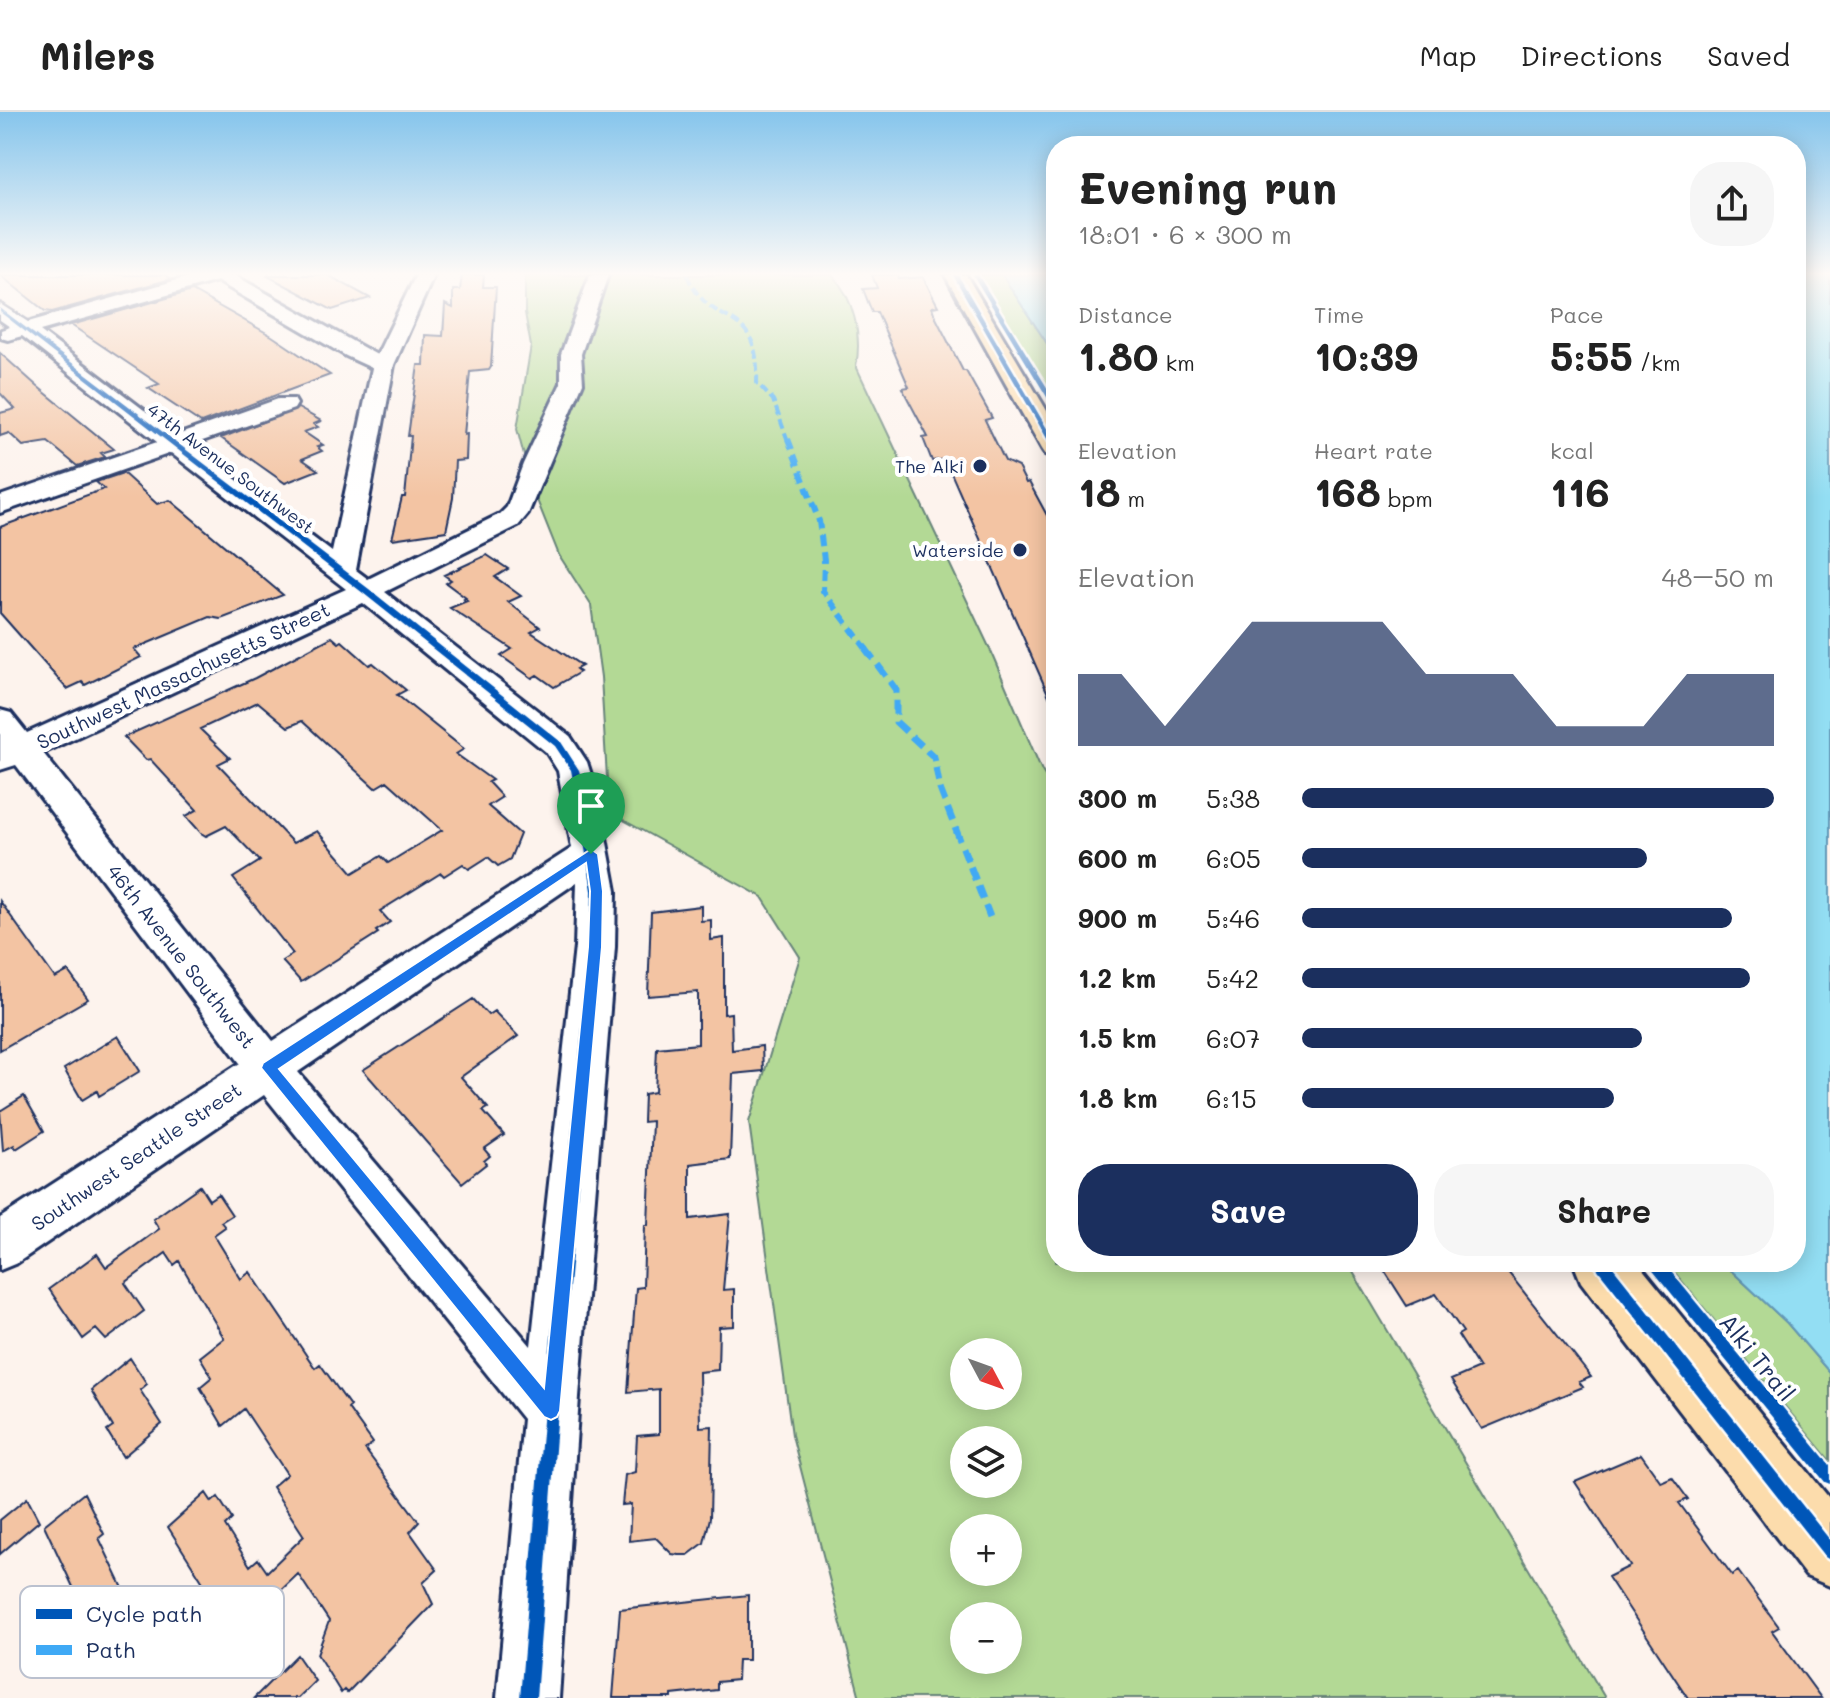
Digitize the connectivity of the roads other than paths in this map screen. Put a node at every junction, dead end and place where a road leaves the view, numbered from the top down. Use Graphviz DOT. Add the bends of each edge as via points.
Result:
graph roads {
  1 [pos="50,349"];
  2 [pos="348,349"];
  3 [pos="390,349"];
  4 [pos="573,349"];
  5 [pos="998,349"];
  6 [pos="383,365"];
  7 [pos="286,404"];
  8 [pos="1046,432"];
  9 [pos="173,445"];
  10 [pos="0,505"];
  11 [pos="342,572"];
  12 [pos="366,591"];
  13 [pos="7,743"];
  14 [pos="591,854"];
  15 [pos="268,1068"];
  16 [pos="0,1246"];
  17 [pos="1609,1272"];
  18 [pos="551,1411"];
  19 [pos="1830,1552"];
  20 [pos="528,1698"];
  1 -- 9 [label="street, 47th Avenue Southwest"];
  2 -- 6 [label="street"];
  3 -- 6 [label="street"];
  4 -- 12 [label="street, Southwest Massachusetts Street" via="572,383 519,509 500,527"];
  5 -- 8 [label="main road"];
  6 -- 11 [label="street"];
  7 -- 9 [label="street"];
  9 -- 10 [label="street"];
  9 -- 11 [label="street, 47th Avenue Southwest"];
  11 -- 12 [label="street, 47th Avenue Southwest"];
  12 -- 13 [label="street, Southwest Massachusetts Street"];
  12 -- 14 [label="street, 47th Avenue Southwest" via="558,744 575,770"];
  13 -- 15 [label="street, 46th Avenue Southwest"];
  14 -- 15 [label="street, Southwest Seattle Street"];
  14 -- 18 [label="street, 47th Avenue Southwest" via="597,891 595,947"];
  15 -- 16 [label="street, Southwest Seattle Street"];
  15 -- 18 [label="street, 46th Avenue Southwest"];
  17 -- 19 [label="main road"];
  18 -- 20 [label="street, 47th Avenue Southwest"];
}
